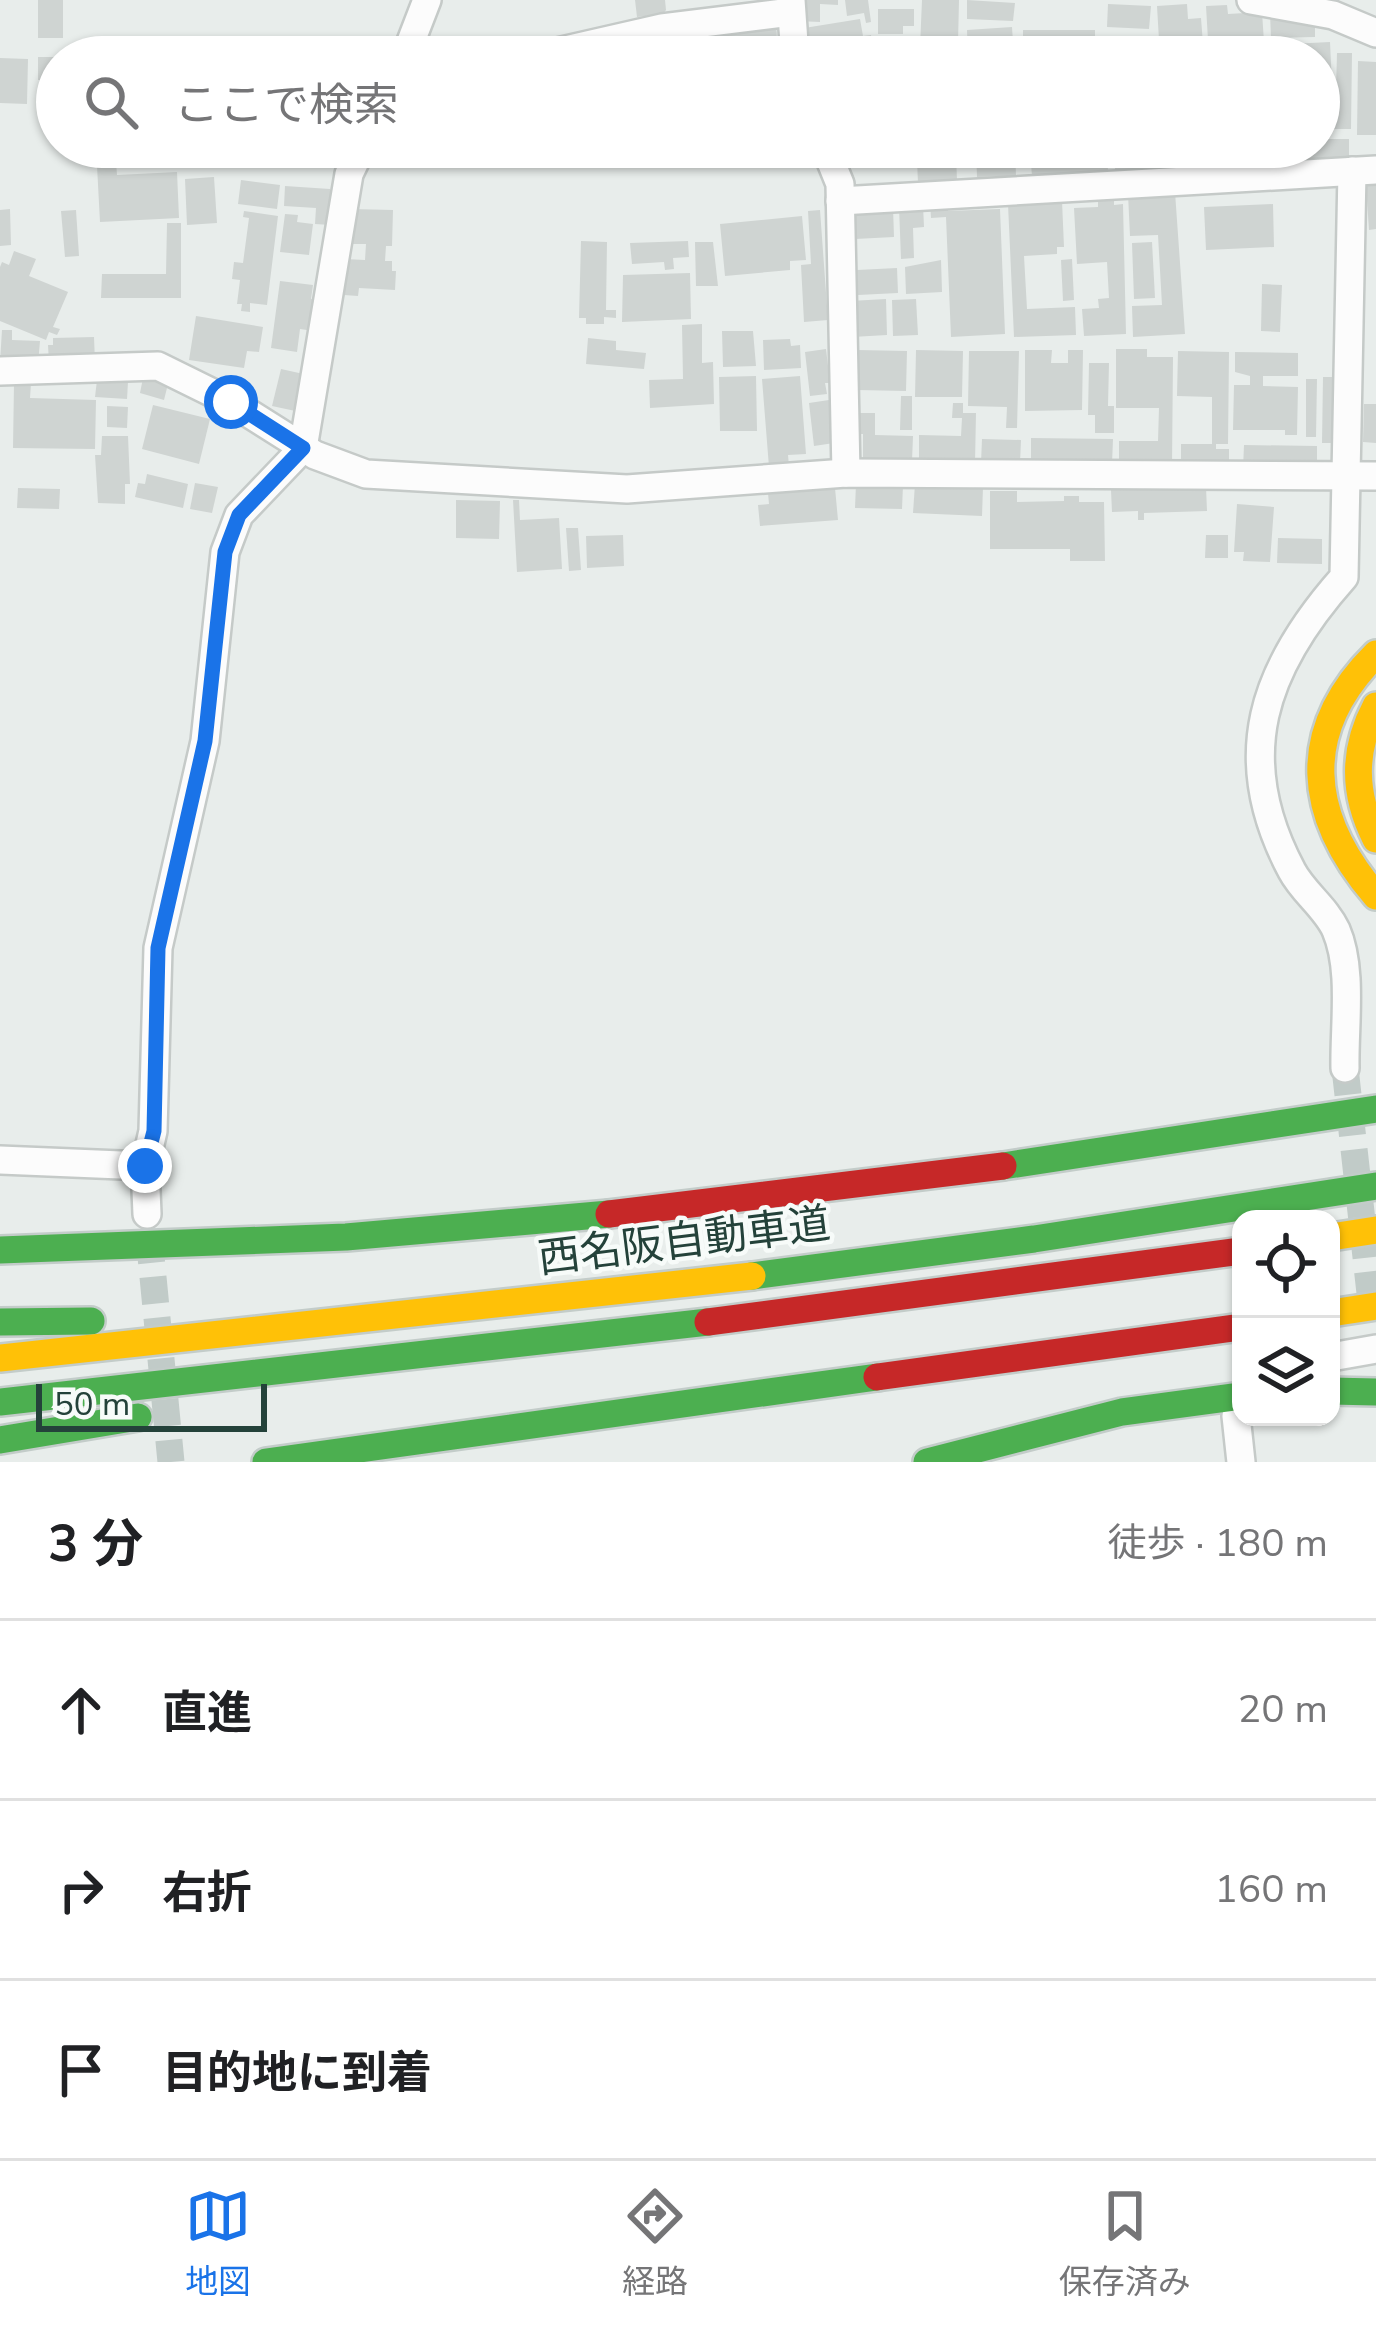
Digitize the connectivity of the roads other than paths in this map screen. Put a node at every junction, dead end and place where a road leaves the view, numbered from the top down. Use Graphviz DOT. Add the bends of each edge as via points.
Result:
graph roads {
  1 [pos="427,0"];
  2 [pos="1252,0"];
  3 [pos="791,6"];
  4 [pos="1376,33"];
  5 [pos="413,36"];
  6 [pos="627,36"];
  7 [pos="793,36"];
  8 [pos="352,168"];
  9 [pos="834,168"];
  10 [pos="1364,170"];
  11 [pos="840,201"];
  12 [pos="0,371"];
  13 [pos="303,448"];
  14 [pos="846,473"];
  15 [pos="1362,477"];
  16 [pos="1376,654"];
  17 [pos="1376,706"];
  18 [pos="1376,839"];
  19 [pos="1376,896"];
  20 [pos="1345,1068"];
  21 [pos="1376,1109"];
  22 [pos="0,1160"];
  23 [pos="145,1166"];
  24 [pos="1376,1186"];
  25 [pos="147,1214"];
  26 [pos="1376,1230"];
  27 [pos="1340,1236"];
  28 [pos="0,1250"];
  29 [pos="1232,1252"];
  30 [pos="796,1269"];
  31 [pos="1376,1306"];
  32 [pos="1340,1312"];
  33 [pos="0,1322"];
  34 [pos="1232,1328"];
  35 [pos="503,1349"];
  36 [pos="1376,1349"];
  37 [pos="1340,1355"];
  38 [pos="0,1358"];
  39 [pos="1340,1391"];
  40 [pos="1376,1392"];
  41 [pos="1232,1397"];
  42 [pos="0,1402"];
  43 [pos="1237,1426"];
  44 [pos="0,1440"];
  45 [pos="266,1462"];
  46 [pos="927,1462"];
  47 [pos="1241,1462"];
  1 -- 5 [label="street"];
  2 -- 4 [label="street" via="1333,15"];
  3 -- 6 [label="street"];
  3 -- 7 [label="street"];
  8 -- 13 [label="street"];
  9 -- 11 [label="street"];
  10 -- 11 [label="street"];
  10 -- 15 [label="street"];
  11 -- 14 [label="street"];
  12 -- 13 [label="street" via="158,366"];
  13 -- 14 [label="street" via="366,474 627,489"];
  13 -- 23 [label="street" via="239,515 225,552 205,741 158,948 154,1131"];
  14 -- 15 [label="street"];
  15 -- 20 [label="street" via="1344,577 1280,665 1262,724 1260,784 1294,875 1336,929"];
  16 -- 19 [label="highway" via="1330,716 1319,779 1334,843"];
  17 -- 18 [label="highway" via="1357,768 1358,796"];
  21 -- 28 [label="highway" via="976,1170 619,1212 212,1243"];
  22 -- 23 [label="street"];
  23 -- 25 [label="street"];
  24 -- 30 [label="highway, 西名阪自動車道"];
  26 -- 27 [label="highway"];
  29 -- 35 [label="highway, 西名阪自動車道"];
  30 -- 33 [label="highway" via="261,1314"];
  30 -- 38 [label="highway, 西名阪自動車道"];
  31 -- 32 [label="highway"];
  34 -- 45 [label="highway"];
  35 -- 42 [label="highway, 西名阪自動車道"];
  35 -- 44 [label="highway"];
  36 -- 37 [label="street"];
  39 -- 40 [label="highway"];
  41 -- 46 [label="highway" via="1124,1412"];
  43 -- 47 [label="street"];
}
